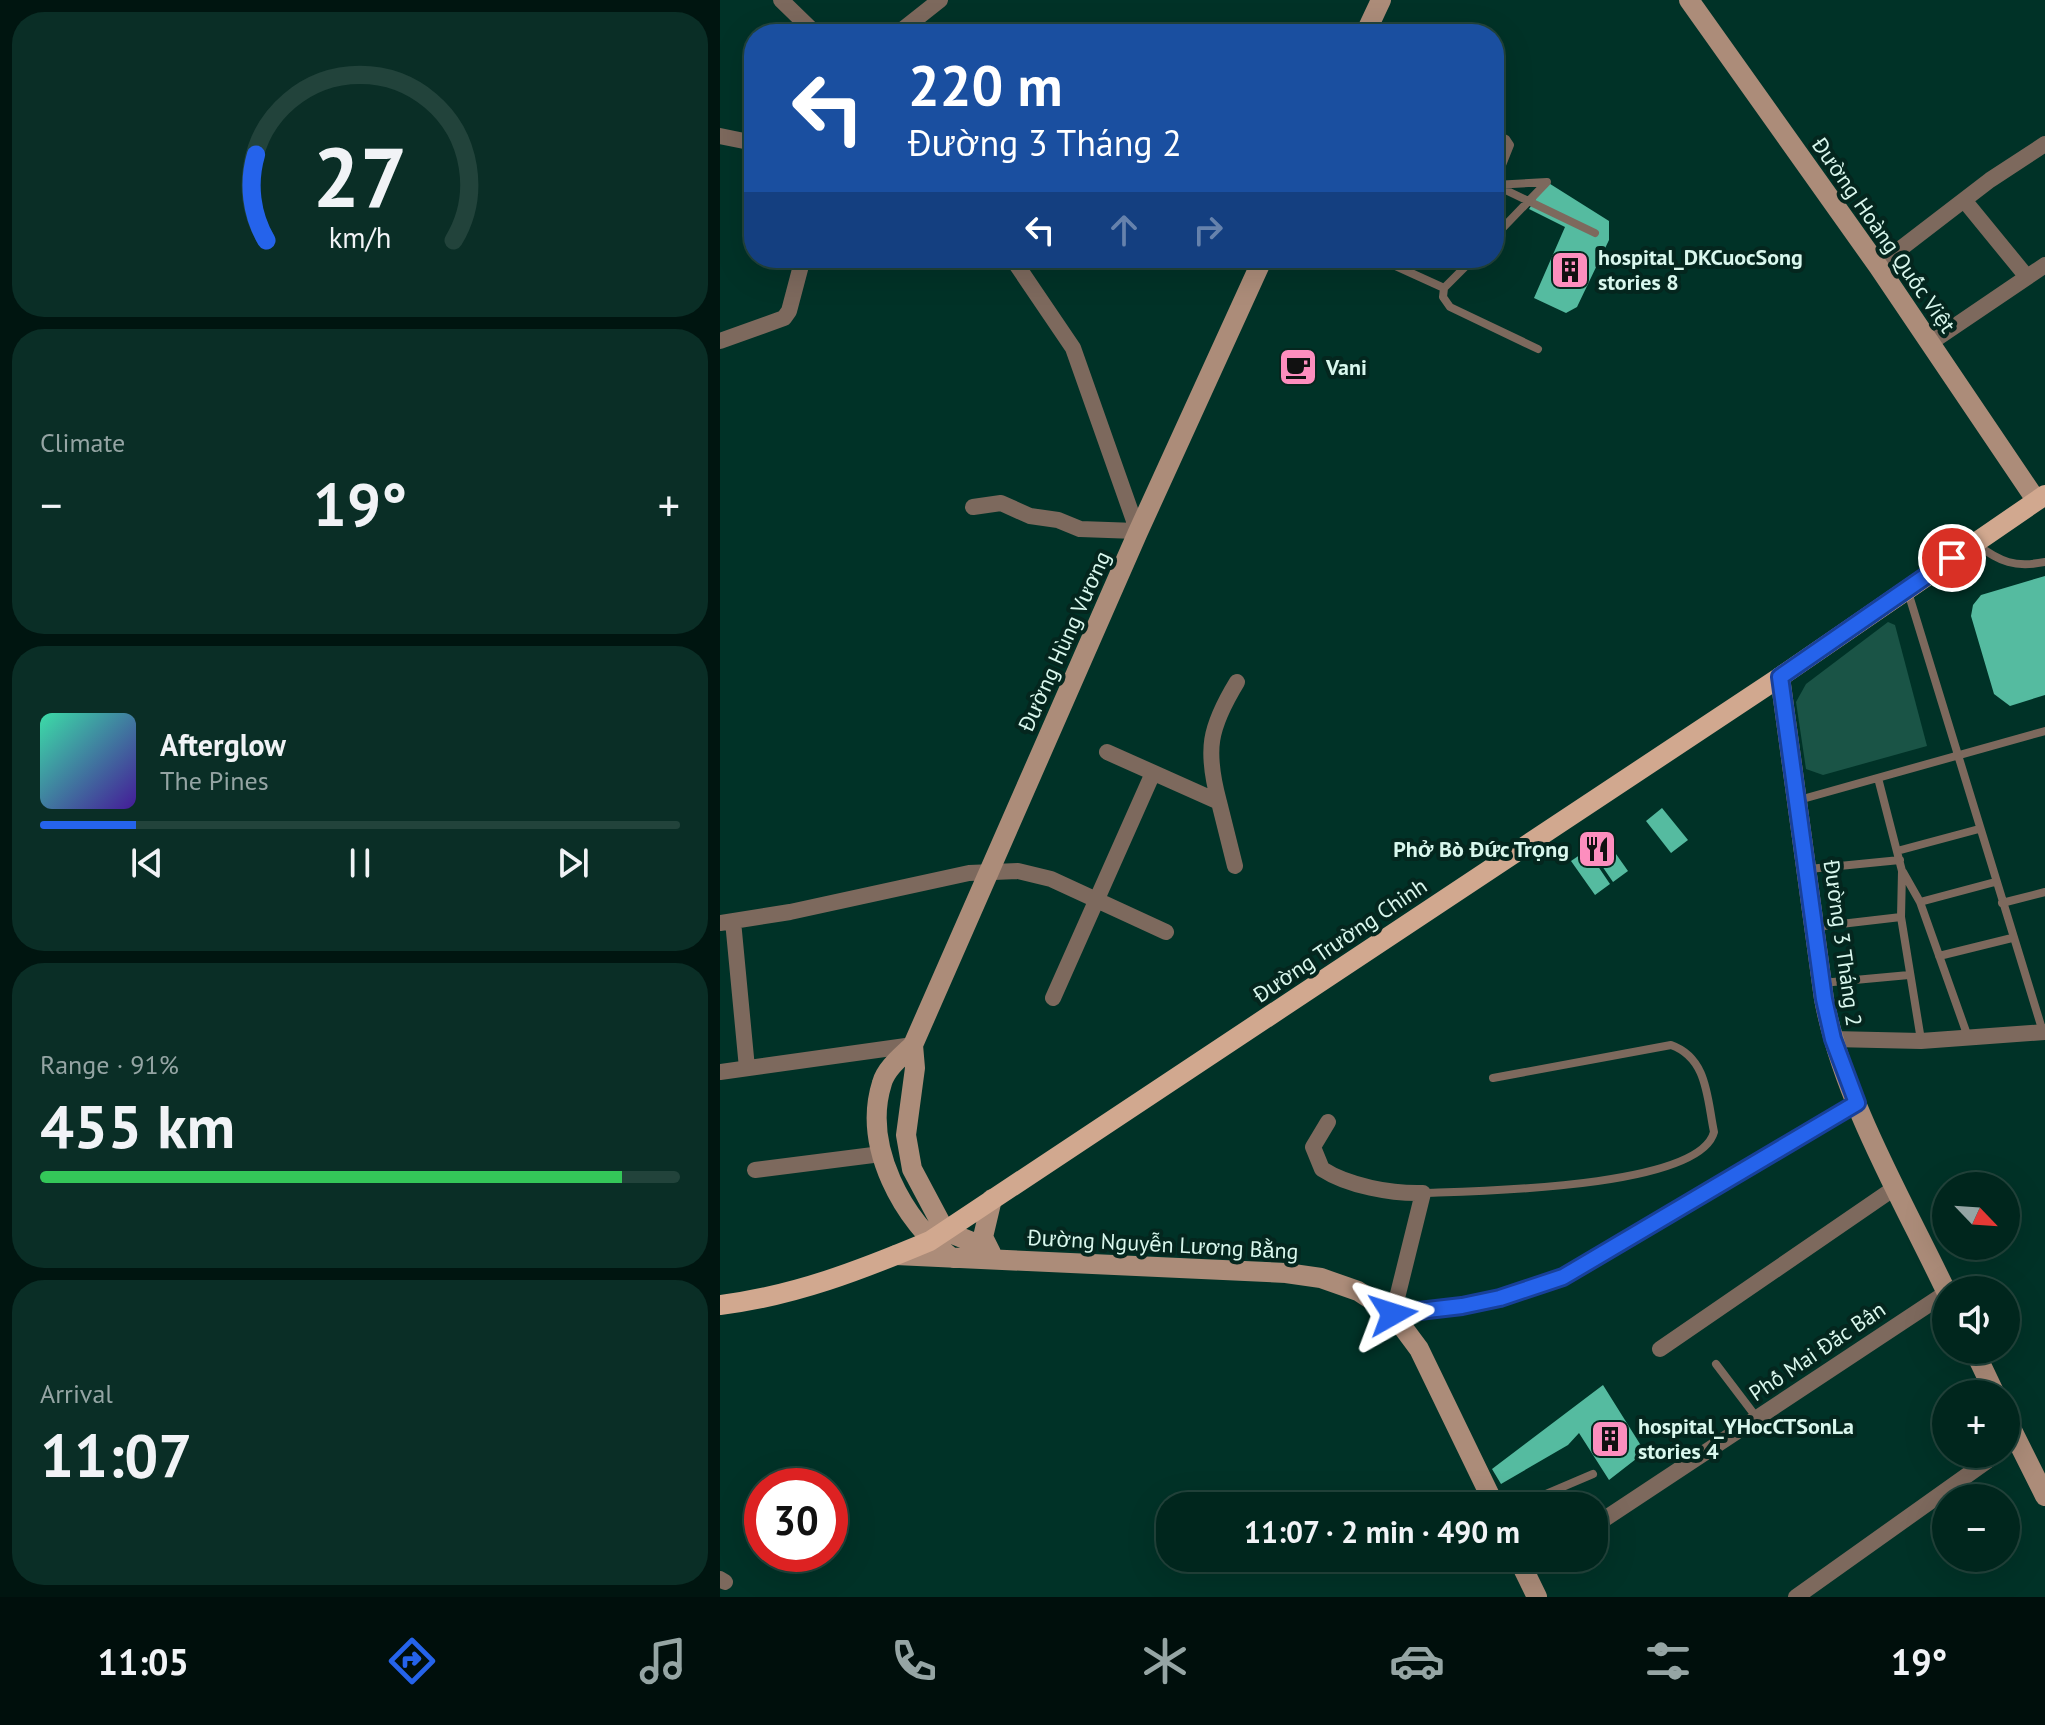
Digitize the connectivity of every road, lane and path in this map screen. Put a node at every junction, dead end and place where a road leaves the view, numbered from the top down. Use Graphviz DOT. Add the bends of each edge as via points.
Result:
graph roads {
  1 [pos="781,0"];
  2 [pos="940,0"];
  3 [pos="1381,0"];
  4 [pos="1689,0"];
  5 [pos="806,24"];
  6 [pos="910,24"];
  7 [pos="1370,24"];
  8 [pos="720,136"];
  9 [pos="1504,138"];
  10 [pos="744,141"];
  11 [pos="2045,144"];
  12 [pos="1504,163"];
  13 [pos="1504,184"];
  14 [pos="1504,190"];
  15 [pos="1964,200"];
  16 [pos="1504,227"];
  17 [pos="1595,233"];
  18 [pos="2045,265"];
  19 [pos="1878,266"];
  20 [pos="800,268"];
  21 [pos="1019,268"];
  22 [pos="1258,268"];
  23 [pos="1400,268"];
  24 [pos="1464,268"];
  25 [pos="2027,277"];
  26 [pos="1444,288"];
  27 [pos="720,341"];
  28 [pos="1930,343"];
  29 [pos="1538,349"];
  30 [pos="2040,498"];
  31 [pos="973,507"];
  32 [pos="1137,532"];
  33 [pos="1975,543"];
  34 [pos="2045,562"];
  35 [pos="1907,587"];
  36 [pos="1780,677"];
  37 [pos="1237,682"];
  38 [pos="2045,731"];
  39 [pos="1107,752"];
  40 [pos="1956,756"];
  41 [pos="1153,773"];
  42 [pos="1878,778"];
  43 [pos="1799,800"];
  44 [pos="1219,802"];
  45 [pos="1979,829"];
  46 [pos="1898,856"];
  47 [pos="1235,866"];
  48 [pos="1808,869"];
  49 [pos="1902,871"];
  50 [pos="989,872"];
  51 [pos="1995,882"];
  52 [pos="2045,892"];
  53 [pos="1097,900"];
  54 [pos="1920,902"];
  55 [pos="2002,903"];
  56 [pos="1901,917"];
  57 [pos="727,922"];
  58 [pos="1815,927"];
  59 [pos="1166,932"];
  60 [pos="2012,938"];
  61 [pos="1939,956"];
  62 [pos="1909,975"];
  63 [pos="1822,983"];
  64 [pos="1053,998"];
  65 [pos="2044,1032"];
  66 [pos="1968,1038"];
  67 [pos="1833,1039"];
  68 [pos="1921,1041"];
  69 [pos="913,1045"];
  70 [pos="747,1068"];
  71 [pos="720,1072"];
  72 [pos="1493,1078"];
  73 [pos="1857,1103"];
  74 [pos="1328,1122"];
  75 [pos="881,1154"];
  76 [pos="755,1170"];
  77 [pos="1896,1187"];
  78 [pos="1423,1193"];
  79 [pos="992,1199"];
  80 [pos="938,1236"];
  81 [pos="992,1254"];
  82 [pos="896,1255"];
  83 [pos="952,1258"];
  84 [pos="1938,1276"];
  85 [pos="1932,1301"];
  86 [pos="720,1305"];
  87 [pos="1393,1314"];
  88 [pos="1660,1349"];
  89 [pos="1716,1364"];
  90 [pos="1757,1418"];
  91 [pos="2020,1458"];
  92 [pos="1977,1468"];
  93 [pos="1593,1474"];
  94 [pos="1488,1492"];
  95 [pos="1551,1492"];
  96 [pos="2045,1496"];
  97 [pos="1608,1517"];
  98 [pos="1525,1572"];
  99 [pos="1537,1597"];
  100 [pos="1796,1597"];
  1 -- 5 [label="street"];
  2 -- 6 [label="street"];
  3 -- 7 [label="street"];
  4 -- 19 [label="street, Đường Hoàng Quốc Việt"];
  8 -- 10 [label="street"];
  9 -- 12 [label="lane" via="1510,145"];
  11 -- 15 [label="street"];
  13 -- 16 [label="lane" via="1547,182"];
  14 -- 17 [label="lane"];
  15 -- 19 [label="street"];
  15 -- 25 [label="street"];
  18 -- 25 [label="street"];
  19 -- 28 [label="street, Đường Hoàng Quốc Việt"];
  20 -- 27 [label="street" via="784,318"];
  21 -- 32 [label="street" via="1073,348"];
  22 -- 32 [label="street, Đường Hùng Vương"];
  23 -- 26 [label="lane"];
  24 -- 26 [label="lane"];
  25 -- 28 [label="street"];
  26 -- 29 [label="lane" via="1450,307"];
  28 -- 30 [label="street, Đường Hoàng Quốc Việt"];
  30 -- 33 [label="main road, Đường Trường Chinh"];
  31 -- 32 [label="street" via="1001,503 1080,529"];
  32 -- 50 [label="street, Đường Hùng Vương"];
  33 -- 34 [label="lane" via="2011,565"];
  33 -- 35 [label="main road, Đường Trường Chinh"];
  35 -- 36 [label="main road, Đường Trường Chinh"];
  35 -- 40 [label="lane"];
  36 -- 43 [label="street, Đường 3 Tháng 2"];
  36 -- 79 [label="main road, Đường Trường Chinh"];
  37 -- 44 [label="street" via="1220,710 1209,749"];
  38 -- 40 [label="lane"];
  39 -- 41 [label="street"];
  40 -- 42 [label="lane"];
  40 -- 45 [label="lane"];
  41 -- 44 [label="street"];
  41 -- 53 [label="street"];
  42 -- 43 [label="lane"];
  42 -- 46 [label="lane"];
  43 -- 48 [label="street, Đường 3 Tháng 2"];
  44 -- 47 [label="street"];
  45 -- 46 [label="lane"];
  45 -- 51 [label="lane"];
  46 -- 48 [label="lane"];
  46 -- 49 [label="lane"];
  48 -- 58 [label="street, Đường 3 Tháng 2"];
  49 -- 54 [label="lane"];
  49 -- 56 [label="lane"];
  50 -- 53 [label="street" via="1034,873"];
  50 -- 57 [label="street"];
  50 -- 69 [label="street, Đường Hùng Vương"];
  51 -- 54 [label="lane"];
  51 -- 55 [label="lane"];
  52 -- 55 [label="lane"];
  53 -- 59 [label="street"];
  53 -- 64 [label="street"];
  54 -- 61 [label="lane"];
  55 -- 60 [label="lane"];
  56 -- 58 [label="lane"];
  56 -- 62 [label="lane"];
  57 -- 70 [label="street"];
  58 -- 63 [label="street, Đường 3 Tháng 2"];
  60 -- 61 [label="lane"];
  60 -- 65 [label="lane"];
  61 -- 66 [label="lane"];
  62 -- 63 [label="lane"];
  62 -- 68 [label="lane"];
  63 -- 67 [label="street, Đường 3 Tháng 2"];
  65 -- 66 [label="street"];
  66 -- 68 [label="street"];
  67 -- 68 [label="street"];
  67 -- 73 [label="street, Đường 3 Tháng 2"];
  69 -- 70 [label="street"];
  69 -- 75 [label="street, Đường Hùng Vương" via="882,1081"];
  69 -- 80 [label="street, Đường Hùng Vương" via="906,1135 912,1169"];
  70 -- 71 [label="street"];
  72 -- 78 [label="lane" via="1671,1045 1691,1054 1699,1065 1714,1132 1703,1150 1629,1177 1564,1187"];
  73 -- 77 [label="street, Đường 3 Tháng 2"];
  73 -- 87 [label="street" via="1563,1277 1487,1301"];
  74 -- 78 [label="street" via="1313,1147 1322,1169 1343,1179"];
  75 -- 76 [label="street"];
  75 -- 80 [label="street, Đường Hùng Vương" via="896,1190"];
  77 -- 84 [label="street, Đường 3 Tháng 2"];
  77 -- 88 [label="street"];
  78 -- 87 [label="street"];
  79 -- 80 [label="main road, Đường Trường Chinh"];
  79 -- 81 [label="street" via="983,1237"];
  80 -- 81 [label="street"];
  80 -- 82 [label="main road, Đường Trường Chinh"];
  80 -- 83 [label="street"];
  81 -- 83 [label="street, Đường Nguyễn Lương Bằng"];
  81 -- 87 [label="street, Đường Nguyễn Lương Bằng" via="1321,1278 1358,1291"];
  82 -- 83 [label="street, Đường Nguyễn Lương Bằng"];
  82 -- 86 [label="main road, Đường Trường Chinh" via="768,1300"];
  85 -- 90 [label="street, Phố Mai Đắc Bân"];
  87 -- 94 [label="street, Đường Nguyễn Lương Bằng" via="1419,1349"];
  89 -- 90 [label="lane"];
  90 -- 97 [label="street, Phố Mai Đắc Bân"];
  91 -- 96 [label="street"];
  92 -- 100 [label="street"];
  93 -- 95 [label="lane"];
  98 -- 99 [label="street"];
}
